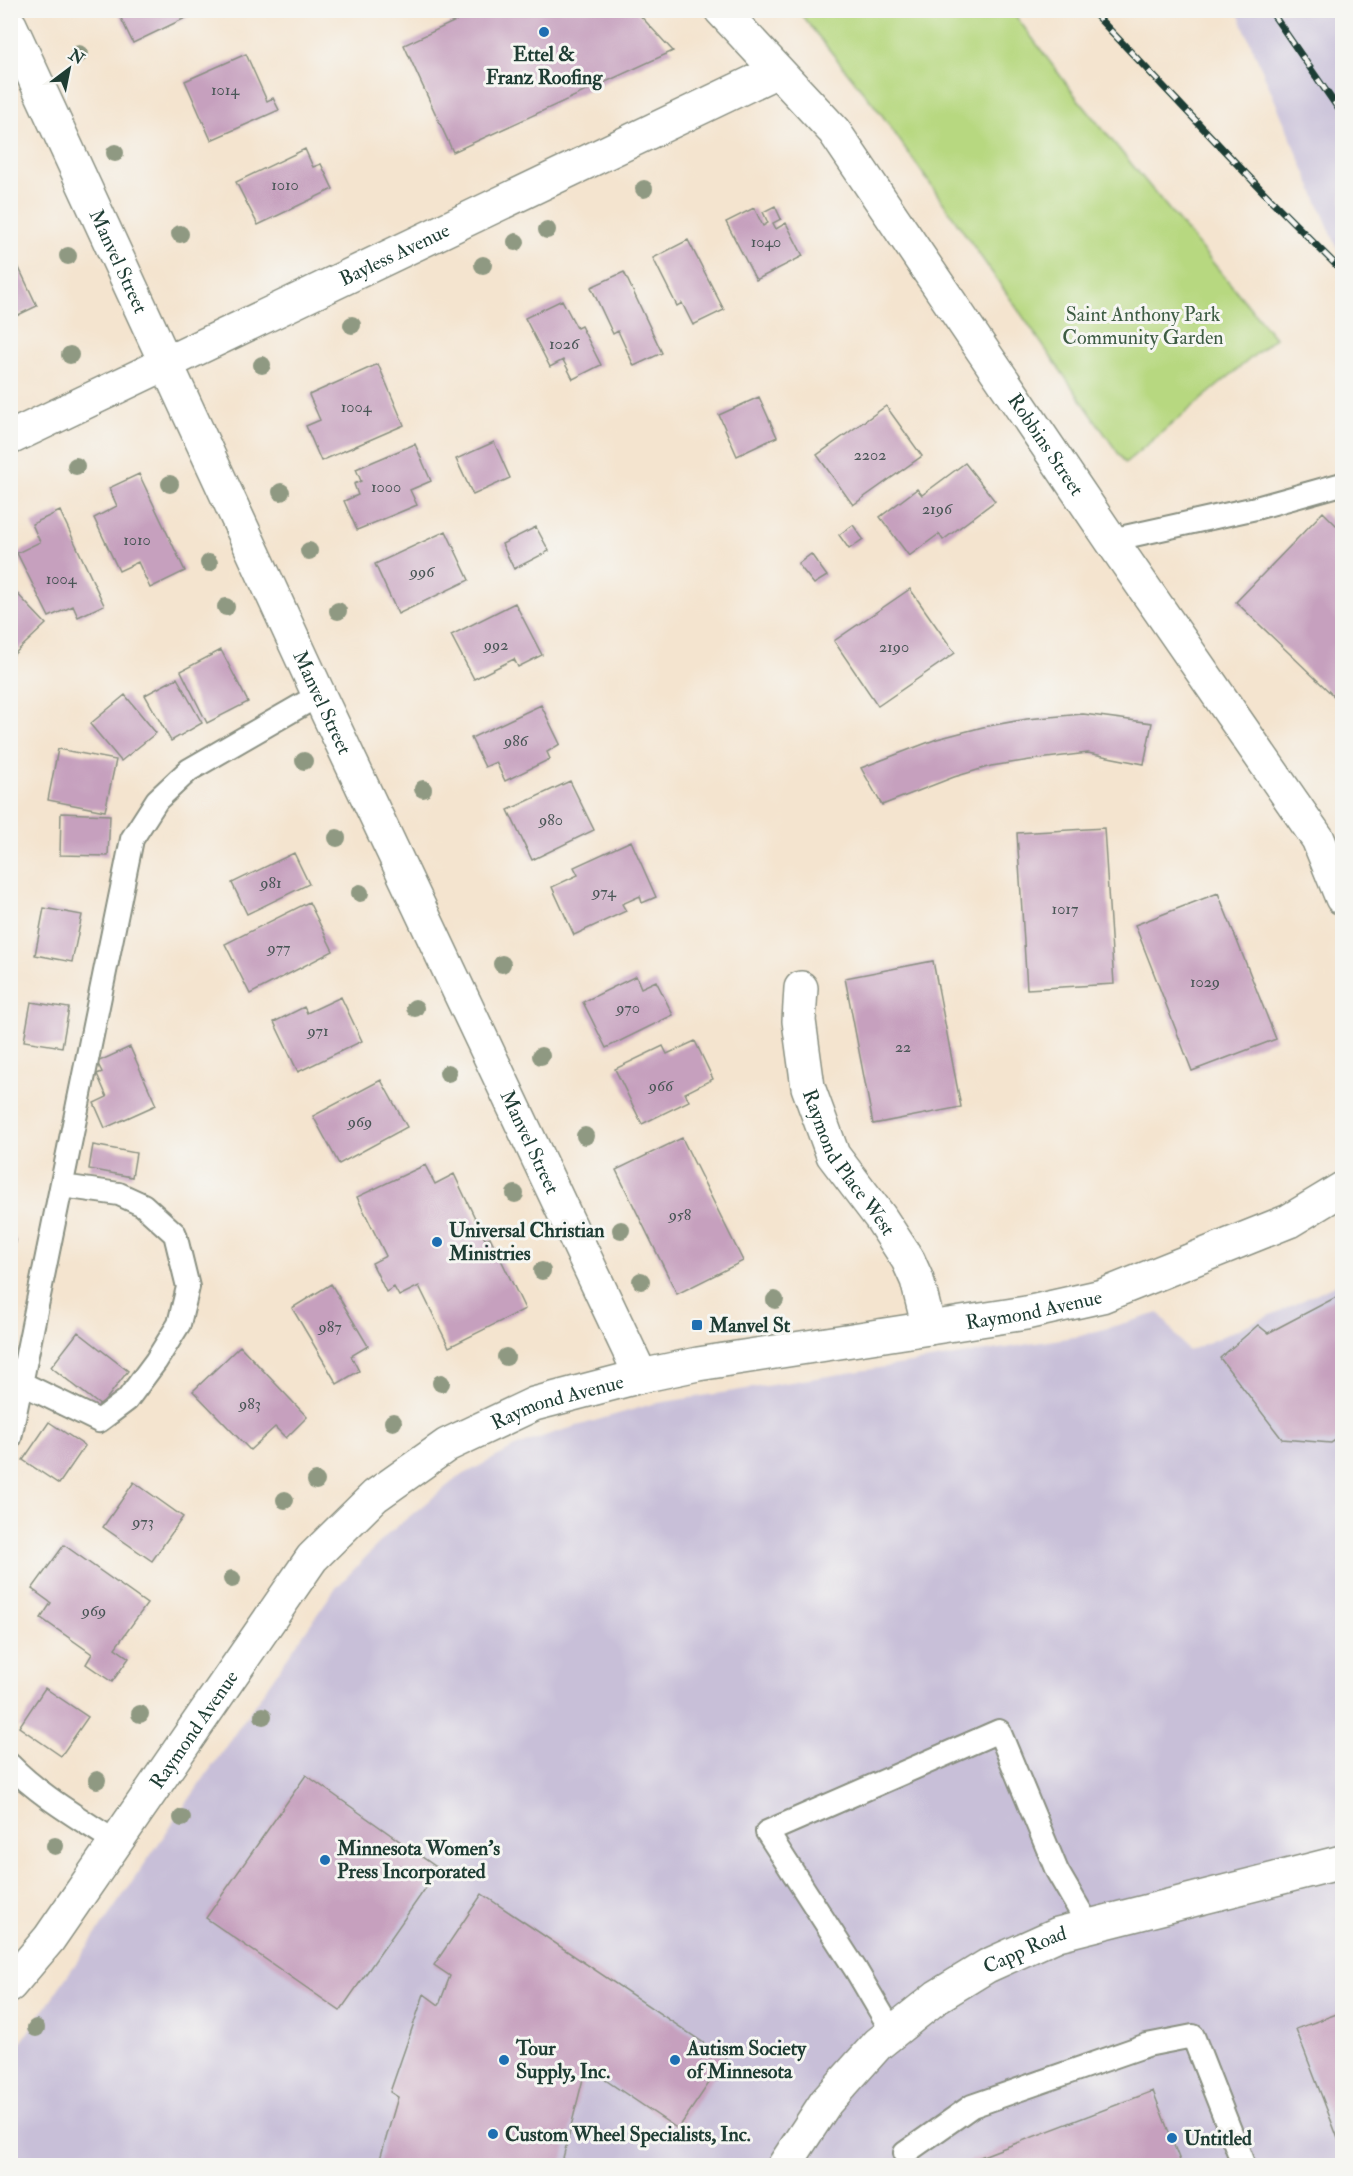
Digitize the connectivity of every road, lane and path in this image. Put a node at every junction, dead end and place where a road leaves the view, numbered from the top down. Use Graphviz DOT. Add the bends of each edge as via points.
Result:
graph roads {
  1 [pos="721,10"];
  2 [pos="10,25"];
  3 [pos="777,71"];
  4 [pos="167,363"];
  5 [pos="10,438"];
  6 [pos="1342,484"];
  7 [pos="1111,540"];
  8 [pos="319,695"];
  9 [pos="1342,898"];
  10 [pos="801,988"];
  11 [pos="62,1186"];
  12 [pos="1342,1189"];
  13 [pos="929,1328"];
  14 [pos="641,1376"];
  15 [pos="21,1383"];
  16 [pos="10,1438"];
  17 [pos="10,1765"];
  18 [pos="117,1843"];
  19 [pos="1342,1862"];
  20 [pos="1089,1926"];
  21 [pos="10,1985"];
  22 [pos="892,2033"];
  23 [pos="905,2153"];
  24 [pos="784,2166"];
  25 [pos="1244,2166"];
  1 -- 3 [label="street, Robbins Street"];
  2 -- 4 [label="street, Manvel Street"];
  3 -- 4 [label="street, Bayless Avenue"];
  3 -- 7 [label="street, Robbins Street" via="834,131"];
  4 -- 5 [label="street, Bayless Avenue"];
  4 -- 8 [label="street, Manvel Street"];
  6 -- 7 [label="lane" via="1256,508"];
  7 -- 9 [label="street, Robbins Street" via="1318,839"];
  8 -- 11 [label="lane" via="189,770 157,800 132,839"];
  8 -- 14 [label="street, Manvel Street"];
  10 -- 13 [label="street, Raymond Place West" via="799,1021 808,1087 833,1155 908,1260"];
  11 -- 15 [label="lane"];
  11 -- 15 [label="lane" via="119,1194 143,1205 175,1234 188,1287 180,1324 156,1361 127,1400 99,1421"];
  12 -- 13 [label="street, Raymond Avenue" via="1289,1221 1102,1296"];
  13 -- 14 [label="street, Raymond Avenue"];
  14 -- 18 [label="street, Raymond Avenue" via="534,1404 447,1446 375,1496 312,1558"];
  15 -- 16 [label="lane"];
  17 -- 18 [label="lane"];
  18 -- 21 [label="street, Raymond Avenue" via="49,1940"];
  19 -- 20 [label="street, Capp Road"];
  20 -- 22 [label="street, Capp Road" via="1058,1934 987,1966 938,1996"];
  20 -- 22 [label="lane" via="1057,1871 999,1731 767,1832"];
  22 -- 24 [label="street, Capp Road" via="826,2102"];
  23 -- 25 [label="lane" via="972,2106 1147,2045 1193,2036"];
}
